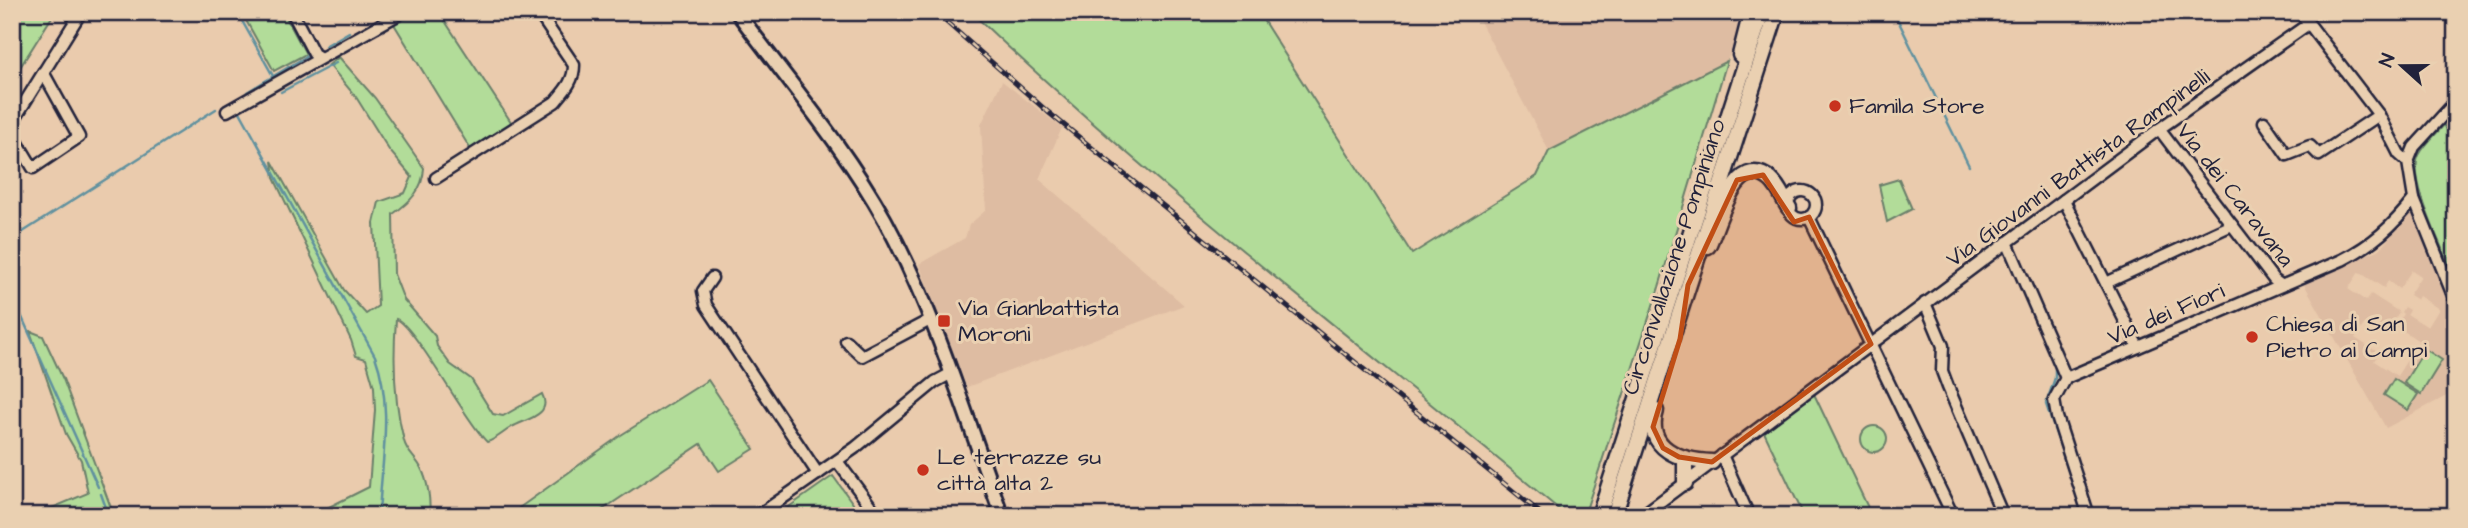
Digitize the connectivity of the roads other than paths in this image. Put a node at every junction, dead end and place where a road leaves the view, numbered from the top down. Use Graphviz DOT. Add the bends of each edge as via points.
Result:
graph roads {
  1 [pos="81,12"];
  2 [pos="292,12"];
  3 [pos="402,12"];
  4 [pos="538,12"];
  5 [pos="737,12"];
  6 [pos="1751,12"];
  7 [pos="1762,12"];
  8 [pos="1777,12"];
  9 [pos="1787,12"];
  10 [pos="2300,12"];
  11 [pos="2307,25"];
  12 [pos="319,57"];
  13 [pos="43,72"];
  14 [pos="1734,99"];
  15 [pos="2456,101"];
  16 [pos="227,111"];
  17 [pos="2378,116"];
  18 [pos="2264,122"];
  19 [pos="12,123"];
  20 [pos="2159,129"];
  21 [pos="1736,137"];
  22 [pos="18,144"];
  23 [pos="2408,162"];
  24 [pos="436,178"];
  25 [pos="2414,199"];
  26 [pos="2064,200"];
  27 [pos="1789,208"];
  28 [pos="1809,217"];
  29 [pos="2232,225"];
  30 [pos="2007,242"];
  31 [pos="712,278"];
  32 [pos="2106,283"];
  33 [pos="1688,285"];
  34 [pos="2281,285"];
  35 [pos="1925,303"];
  36 [pos="2456,303"];
  37 [pos="925,322"];
  38 [pos="846,341"];
  39 [pos="1871,344"];
  40 [pos="2138,347"];
  41 [pos="950,374"];
  42 [pos="2066,378"];
  43 [pos="1631,416"];
  44 [pos="1717,458"];
  45 [pos="1685,460"];
  46 [pos="837,461"];
  47 [pos="818,474"];
  48 [pos="1685,482"];
  49 [pos="2095,514"];
  50 [pos="758,515"];
  51 [pos="878,516"];
  52 [pos="1002,516"];
  53 [pos="1590,516"];
  54 [pos="1599,516"];
  55 [pos="1614,516"];
  56 [pos="1641,516"];
  57 [pos="1749,516"];
  58 [pos="1953,516"];
  59 [pos="2003,516"];
  1 -- 13 [label="street"];
  2 -- 12 [label="street"];
  3 -- 12 [label="street"];
  4 -- 24 [label="street" via="573,65 568,87 555,102"];
  5 -- 37 [label="main road" via="863,183 908,267"];
  6 -- 14 [label="highway"];
  7 -- 14 [label="highway, Circonvallazione Pompiniano"];
  8 -- 21 [label="highway, Circonvallazione Pompiniano"];
  9 -- 21 [label="highway" via="1758,94"];
  10 -- 11 [label="street"];
  11 -- 17 [label="street"];
  11 -- 20 [label="street, Via Giovanni Battista Rampinelli"];
  12 -- 16 [label="street" via="313,65"];
  13 -- 19 [label="street"];
  13 -- 22 [label="street" via="79,137 33,168"];
  14 -- 43 [label="highway, Circonvallazione Pompiniano"];
  15 -- 23 [label="street" via="2414,147"];
  17 -- 18 [label="street" via="2319,155 2309,146 2287,155"];
  17 -- 23 [label="street"];
  20 -- 26 [label="street, Via Giovanni Battista Rampinelli"];
  20 -- 29 [label="street, Via dei Caravana"];
  21 -- 33 [label="highway, Circonvallazione Pompiniano"];
  23 -- 25 [label="street"];
  25 -- 34 [label="street, Via dei Fiori" via="2371,245"];
  25 -- 36 [label="street"];
  26 -- 30 [label="street, Via Giovanni Battista Rampinelli"];
  26 -- 32 [label="street"];
  27 -- 28 [label="street" via="1795,217"];
  27 -- 28 [label="street" via="1793,195 1809,193 1816,206"];
  27 -- 33 [label="highway" via="1769,178 1757,174 1737,180"];
  28 -- 39 [label="street"];
  29 -- 32 [label="street"];
  29 -- 34 [label="street, Via dei Caravana"];
  30 -- 35 [label="street, Via Giovanni Battista Rampinelli"];
  30 -- 42 [label="street"];
  31 -- 47 [label="street" via="703,291 706,305"];
  32 -- 40 [label="street"];
  33 -- 45 [label="highway" via="1680,339 1653,427 1663,448"];
  33 -- 55 [label="highway, Circonvallazione Pompiniano"];
  34 -- 40 [label="street, Via dei Fiori"];
  35 -- 39 [label="street, Via Giovanni Battista Rampinelli"];
  35 -- 59 [label="street" via="1943,346 1942,371"];
  37 -- 38 [label="street" via="862,356"];
  37 -- 41 [label="main road"];
  39 -- 44 [label="street, Via Giovanni Battista Rampinelli"];
  39 -- 58 [label="street"];
  40 -- 42 [label="street, Via dei Fiori"];
  41 -- 46 [label="street"];
  41 -- 52 [label="main road"];
  42 -- 49 [label="street" via="2054,400 2057,417"];
  43 -- 53 [label="highway" via="1614,442"];
  43 -- 54 [label="highway, Circonvallazione Pompiniano"];
  44 -- 45 [label="highway"];
  44 -- 48 [label="street, Via Giovanni Battista Rampinelli"];
  44 -- 57 [label="street"];
  45 -- 48 [label="highway"];
  46 -- 47 [label="street"];
  46 -- 51 [label="street"];
  47 -- 50 [label="street"];
  48 -- 56 [label="street, Via Giovanni Battista Rampinelli"];
}
